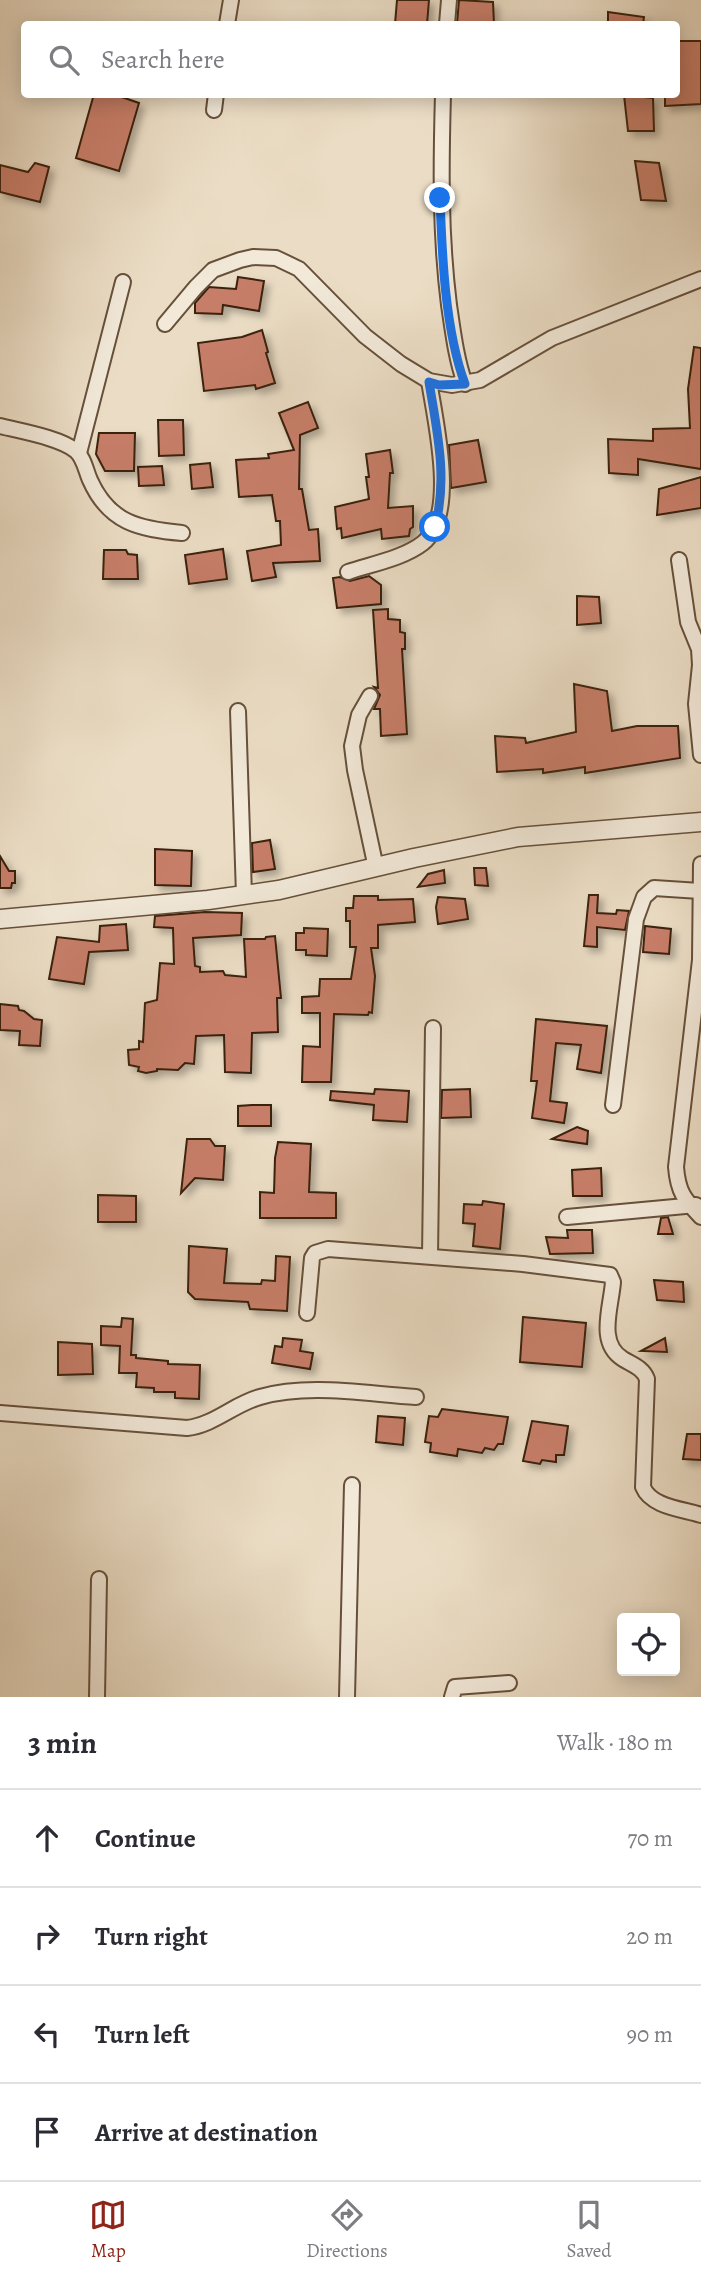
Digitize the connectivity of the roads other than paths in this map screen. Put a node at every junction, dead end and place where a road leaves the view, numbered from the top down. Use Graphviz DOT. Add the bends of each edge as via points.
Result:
graph roads {
  1 [pos="231,0"];
  2 [pos="449,0"];
  3 [pos="228,21"];
  4 [pos="447,21"];
  5 [pos="216,98"];
  6 [pos="443,98"];
  7 [pos="214,110"];
  8 [pos="701,279"];
  9 [pos="123,282"];
  10 [pos="165,324"];
  11 [pos="429,382"];
  12 [pos="465,384"];
  13 [pos="0,426"];
  14 [pos="79,453"];
  15 [pos="181,533"];
  16 [pos="679,560"];
  17 [pos="348,572"];
  18 [pos="370,696"];
  19 [pos="238,711"];
  20 [pos="701,755"];
  21 [pos="701,822"];
  22 [pos="701,864"];
  23 [pos="376,867"];
  24 [pos="700,891"];
  25 [pos="244,895"];
  26 [pos="0,919"];
  27 [pos="433,1028"];
  28 [pos="613,1105"];
  29 [pos="695,1204"];
  30 [pos="567,1217"];
  31 [pos="701,1217"];
  32 [pos="430,1256"];
  33 [pos="307,1313"];
  34 [pos="416,1397"];
  35 [pos="0,1413"];
  36 [pos="352,1486"];
  37 [pos="701,1515"];
  38 [pos="99,1579"];
  39 [pos="509,1683"];
  40 [pos="97,1697"];
  41 [pos="347,1697"];
  42 [pos="452,1697"];
  1 -- 3 [label="street"];
  2 -- 4 [label="street"];
  5 -- 7 [label="street"];
  6 -- 12 [label="street" via="441,231 455,352"];
  8 -- 12 [label="street" via="552,338 488,376"];
  9 -- 14 [label="street"];
  10 -- 11 [label="street" via="213,270 253,257 275,258 299,269 365,336"];
  11 -- 12 [label="street"];
  11 -- 17 [label="street" via="442,474 435,527 421,544"];
  13 -- 14 [label="street"];
  14 -- 15 [label="street" via="97,494 118,517 131,525"];
  16 -- 20 [label="street" via="688,622 699,649 696,704"];
  18 -- 23 [label="street" via="359,715 352,746"];
  19 -- 25 [label="street"];
  21 -- 23 [label="street" via="518,837"];
  22 -- 24 [label="street"];
  23 -- 25 [label="street"];
  24 -- 28 [label="street" via="654,888 644,897 636,919"];
  24 -- 29 [label="street" via="700,960 676,1167 681,1194"];
  25 -- 26 [label="street"];
  27 -- 32 [label="street"];
  29 -- 30 [label="street"];
  29 -- 31 [label="street"];
  32 -- 33 [label="street" via="321,1250 312,1258"];
  32 -- 37 [label="street" via="610,1275 607,1336 611,1348 641,1369 647,1379 646,1496"];
  34 -- 35 [label="street" via="320,1391 271,1394 187,1428"];
  36 -- 41 [label="street"];
  38 -- 40 [label="street"];
  39 -- 42 [label="street" via="455,1687"];
}
